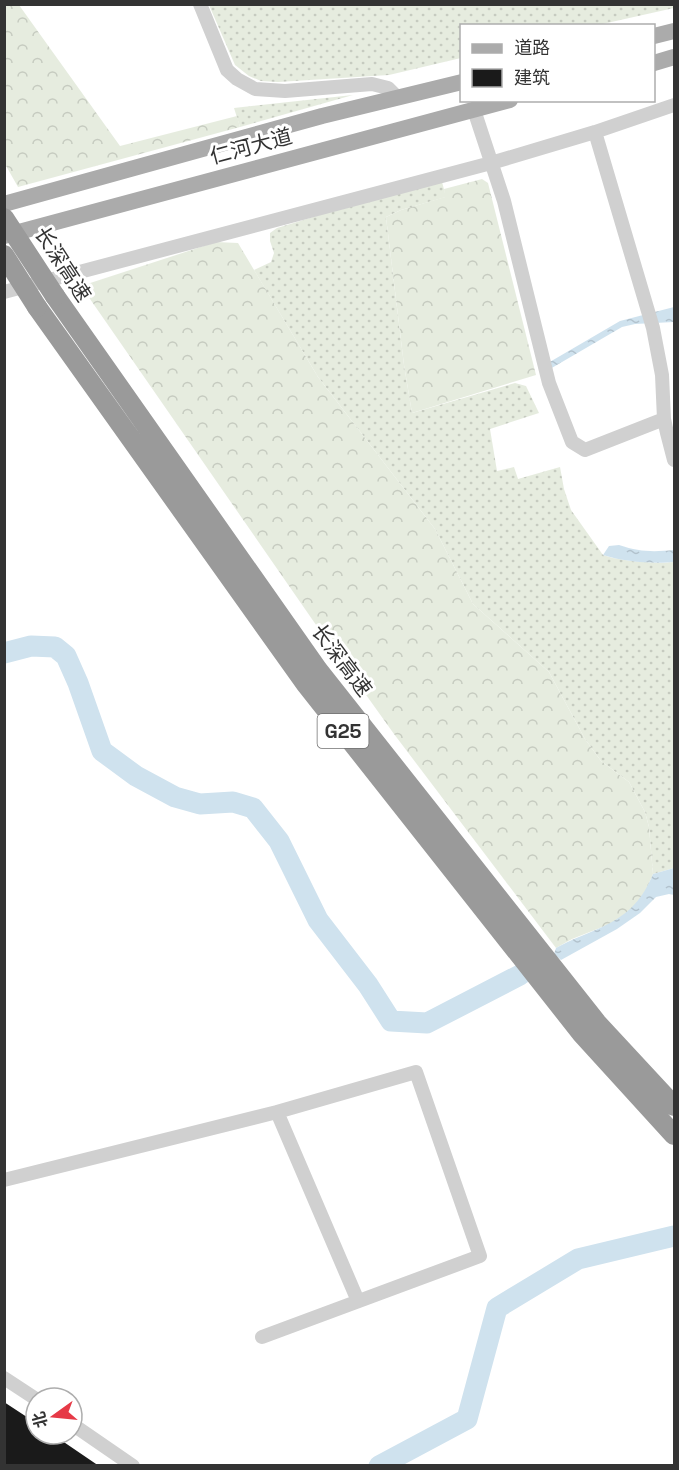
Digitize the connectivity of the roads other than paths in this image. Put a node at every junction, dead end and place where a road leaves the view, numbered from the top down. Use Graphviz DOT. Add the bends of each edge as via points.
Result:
graph roads {
  1 [pos="200,4"];
  2 [pos="675,31"];
  3 [pos="655,36"];
  4 [pos="675,57"];
  5 [pos="655,63"];
  6 [pos="460,82"];
  7 [pos="398,98"];
  8 [pos="503,102"];
  9 [pos="675,105"];
  10 [pos="474,110"];
  11 [pos="596,132"];
  12 [pos="491,163"];
  13 [pos="4,204"];
  14 [pos="4,218"];
  15 [pos="4,236"];
  16 [pos="4,255"];
  17 [pos="4,292"];
  18 [pos="669,427"];
  19 [pos="675,460"];
  20 [pos="675,1106"];
  21 [pos="276,1112"];
  22 [pos="675,1135"];
  23 [pos="4,1180"];
  24 [pos="358,1300"];
  25 [pos="262,1337"];
  26 [pos="4,1378"];
  27 [pos="24,1391"];
  28 [pos="84,1432"];
  29 [pos="133,1466"];
  1 -- 7 [label="street" via="228,70 255,89 285,91 372,84 387,88"];
  2 -- 3 [label="main road"];
  4 -- 5 [label="main road"];
  6 -- 7 [label="main road, 仁河大道"];
  7 -- 13 [label="main road, 仁河大道"];
  8 -- 10 [label="main road, 仁河大道"];
  9 -- 11 [label="street"];
  10 -- 12 [label="street"];
  10 -- 15 [label="main road, 仁河大道"];
  11 -- 12 [label="street"];
  11 -- 18 [label="street" via="653,328"];
  12 -- 17 [label="street"];
  12 -- 18 [label="street" via="549,383 572,442 585,450"];
  14 -- 20 [label="highway, 长深高速 / G25, bridge" via="318,669 597,1023"];
  16 -- 22 [label="highway, 长深高速 / G25, bridge" via="305,683 582,1034"];
  18 -- 19 [label="street"];
  21 -- 23 [label="street"];
  21 -- 24 [label="street"];
  21 -- 24 [label="street" via="416,1072 480,1256"];
  24 -- 25 [label="street"];
  26 -- 27 [label="street"];
  28 -- 29 [label="street"];
}
